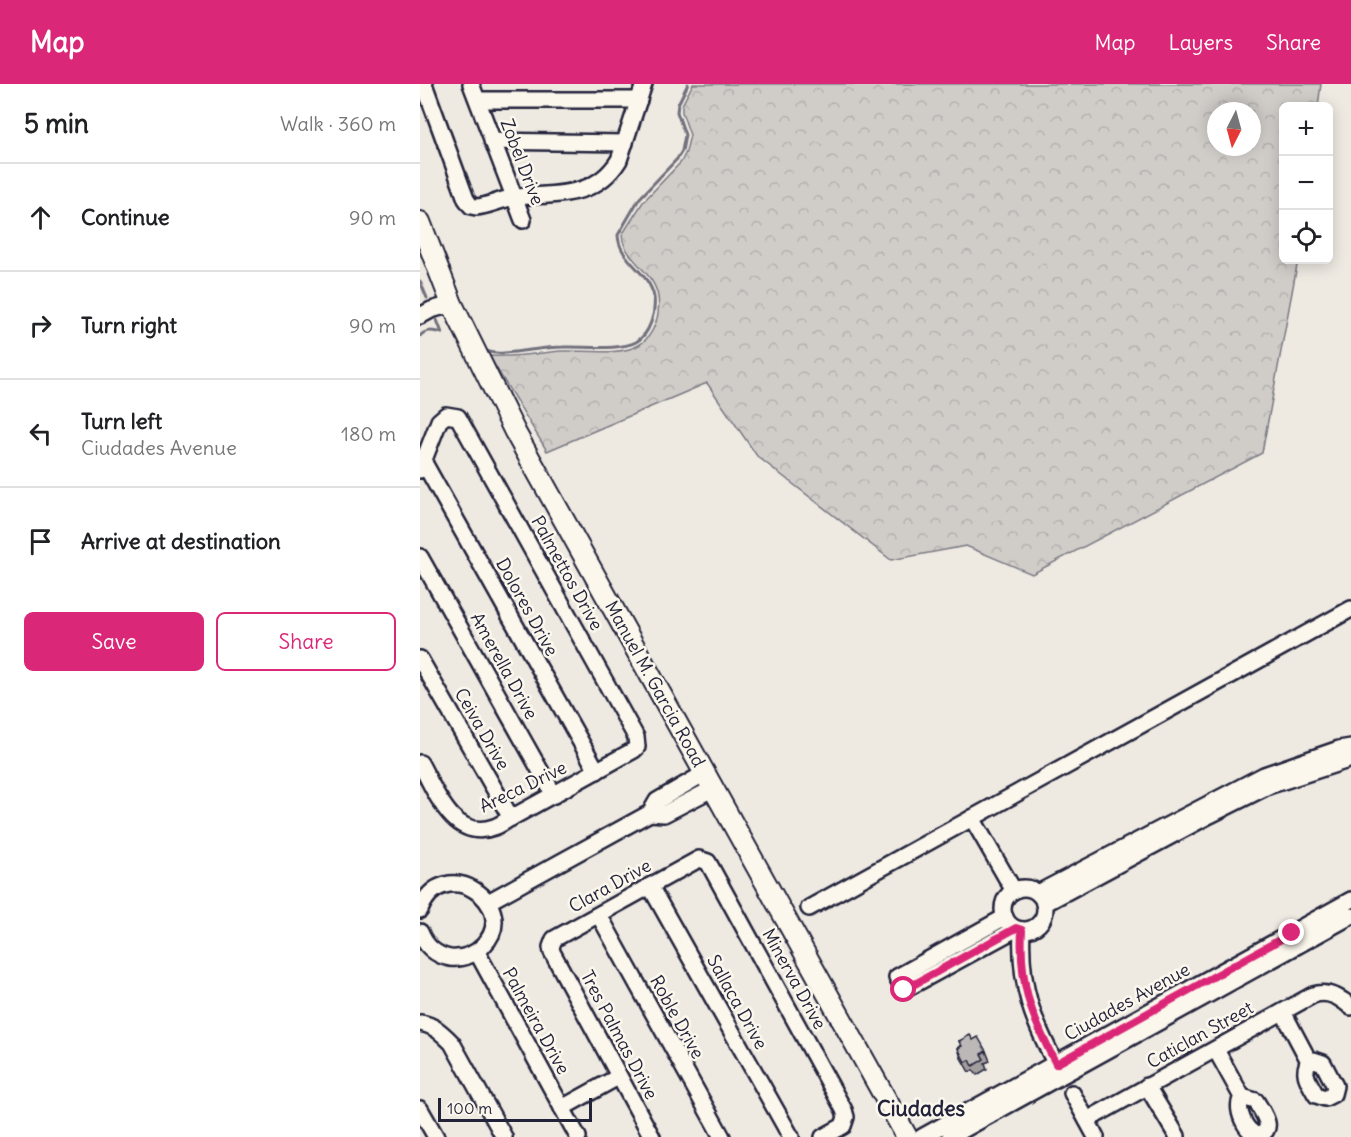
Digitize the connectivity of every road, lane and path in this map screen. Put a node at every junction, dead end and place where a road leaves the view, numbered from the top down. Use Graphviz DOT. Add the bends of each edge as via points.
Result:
graph roads {
  1 [pos="424,84"];
  2 [pos="471,84"];
  3 [pos="644,84"];
  4 [pos="478,100"];
  5 [pos="639,100"];
  6 [pos="492,141"];
  7 [pos="625,143"];
  8 [pos="514,197"];
  9 [pos="523,220"];
  10 [pos="420,222"];
  11 [pos="452,304"];
  12 [pos="420,316"];
  13 [pos="422,466"];
  14 [pos="420,557"];
  15 [pos="1351,609"];
  16 [pos="420,659"];
  17 [pos="1351,747"];
  18 [pos="634,750"];
  19 [pos="1351,759"];
  20 [pos="420,763"];
  21 [pos="597,771"];
  22 [pos="709,780"];
  23 [pos="554,795"];
  24 [pos="1231,798"];
  25 [pos="511,818"];
  26 [pos="972,818"];
  27 [pos="696,860"];
  28 [pos="650,886"];
  29 [pos="1014,891"];
  30 [pos="1041,899"];
  31 [pos="1351,900"];
  32 [pos="488,902"];
  33 [pos="420,908"];
  34 [pos="809,908"];
  35 [pos="599,915"];
  36 [pos="1351,916"];
  37 [pos="1005,917"];
  38 [pos="1019,929"];
  39 [pos="420,932"];
  40 [pos="477,952"];
  41 [pos="552,952"];
  42 [pos="1351,1007"];
  43 [pos="1282,1012"];
  44 [pos="420,1023"];
  45 [pos="1216,1050"];
  46 [pos="1309,1061"];
  47 [pos="1059,1069"];
  48 [pos="618,1077"];
  49 [pos="1147,1086"];
  50 [pos="1072,1093"];
  51 [pos="1242,1097"];
  52 [pos="562,1108"];
  53 [pos="420,1109"];
  54 [pos="1087,1120"];
  55 [pos="436,1137"];
  56 [pos="504,1137"];
  57 [pos="578,1137"];
  58 [pos="652,1137"];
  59 [pos="722,1137"];
  60 [pos="791,1137"];
  61 [pos="824,1137"];
  62 [pos="907,1137"];
  63 [pos="922,1137"];
  64 [pos="950,1137"];
  65 [pos="1096,1137"];
  66 [pos="1180,1137"];
  1 -- 8 [label="street" via="468,203 484,207"];
  2 -- 4 [label="street, Zobel Drive"];
  3 -- 5 [label="street"];
  4 -- 5 [label="street"];
  4 -- 6 [label="street, Zobel Drive"];
  5 -- 7 [label="street"];
  6 -- 7 [label="street"];
  6 -- 8 [label="street, Zobel Drive"];
  7 -- 8 [label="street" via="613,169 593,184 567,194"];
  8 -- 9 [label="street, Zobel Drive"];
  10 -- 11 [label="main road, Manuel M. Garcia Road"];
  11 -- 12 [label="street"];
  11 -- 22 [label="main road, Manuel M. Garcia Road" via="515,432"];
  13 -- 18 [label="street, Palmettos Drive" via="439,421 446,415 458,417 636,737"];
  13 -- 21 [label="street, Dolores Drive"];
  14 -- 23 [label="street, Amerella Drive"];
  15 -- 26 [label="street"];
  16 -- 25 [label="street, Ceiva Drive"];
  17 -- 24 [label="street" via="1264,775"];
  18 -- 21 [label="street, Areca Drive"];
  19 -- 24 [label="street"];
  20 -- 25 [label="street, Areca Drive" via="452,818 464,826 492,828"];
  21 -- 23 [label="street, Areca Drive"];
  22 -- 32 [label="street" via="657,801 650,813"];
  22 -- 62 [label="main road, Manuel M. Garcia Road"];
  23 -- 25 [label="street, Areca Drive"];
  24 -- 30 [label="street"];
  26 -- 29 [label="street"];
  26 -- 34 [label="street"];
  27 -- 28 [label="street, Clara Drive"];
  27 -- 61 [label="street, Minerva Drive" via="708,862 844,1110 843,1126"];
  28 -- 35 [label="street, Clara Drive"];
  28 -- 60 [label="street, Sallaca Drive"];
  29 -- 30 [label="street" via="1029,889"];
  29 -- 37 [label="street" via="1004,902"];
  30 -- 38 [label="street" via="1044,914 1040,923"];
  31 -- 47 [label="street, Ciudades Avenue"];
  32 -- 33 [label="street" via="473,888 453,884 439,887"];
  32 -- 40 [label="street" via="491,935"];
  35 -- 41 [label="street, Clara Drive" via="554,939"];
  35 -- 59 [label="street, Roble Drive"];
  36 -- 47 [label="street, Ciudades Avenue"];
  37 -- 38 [label="street"];
  37 -- 38 [label="street" via="897,977 904,990"];
  38 -- 47 [label="street" via="1028,1002"];
  39 -- 40 [label="street" via="428,947 446,957 467,957"];
  40 -- 52 [label="street, Palmeira Drive"];
  41 -- 48 [label="street, Tres Palmas Drive"];
  42 -- 43 [label="street, Caticlan Street" via="1335,995 1320,993"];
  43 -- 45 [label="street, Caticlan Street"];
  43 -- 46 [label="street"];
  44 -- 56 [label="street" via="441,1031 452,1043"];
  45 -- 49 [label="street, Caticlan Street"];
  45 -- 51 [label="street"];
  47 -- 63 [label="street, Ciudades Avenue"];
  47 -- 64 [label="street, Ciudades Avenue"];
  48 -- 52 [label="street"];
  48 -- 58 [label="street, Tres Palmas Drive"];
  49 -- 54 [label="street, Caticlan Street"];
  49 -- 66 [label="street"];
  50 -- 54 [label="street"];
  52 -- 57 [label="street, Palmeira Drive"];
  53 -- 55 [label="street"];
  54 -- 65 [label="street"];
}
